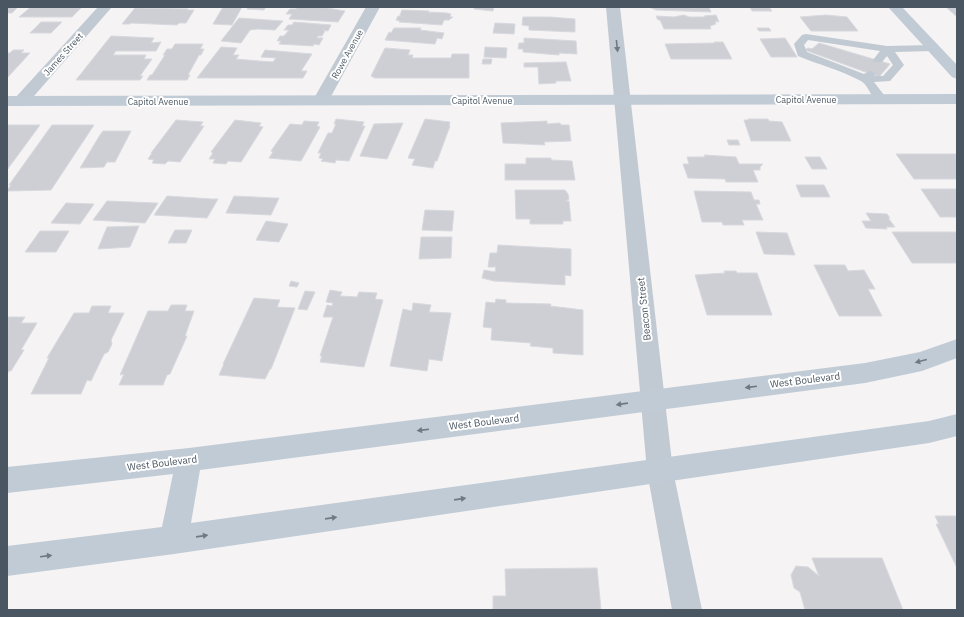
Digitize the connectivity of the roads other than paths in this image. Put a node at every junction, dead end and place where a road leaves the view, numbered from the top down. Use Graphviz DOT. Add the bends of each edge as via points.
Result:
graph roads {
  1 [pos="105,7"];
  2 [pos="374,7"];
  3 [pos="613,7"];
  4 [pos="895,7"];
  5 [pos="857,43"];
  6 [pos="933,48"];
  7 [pos="887,49"];
  8 [pos="849,52"];
  9 [pos="878,60"];
  10 [pos="957,74"];
  11 [pos="868,77"];
  12 [pos="623,99"];
  13 [pos="881,99"];
  14 [pos="957,99"];
  15 [pos="321,100"];
  16 [pos="14,101"];
  17 [pos="957,348"];
  18 [pos="652,399"];
  19 [pos="957,425"];
  20 [pos="190,460"];
  21 [pos="660,471"];
  22 [pos="7,480"];
  23 [pos="174,540"];
  24 [pos="7,561"];
  25 [pos="687,610"];
  1 -- 16 [label="street, James Street"];
  2 -- 15 [label="street, Rowe Avenue"];
  3 -- 12 [label="street, Beacon Street, one-way"];
  4 -- 6 [label="main road"];
  5 -- 7 [label="lane"];
  5 -- 8 [label="lane"];
  5 -- 11 [label="lane" via="806,37 799,44 802,54"];
  6 -- 7 [label="lane"];
  6 -- 10 [label="main road"];
  7 -- 9 [label="lane"];
  7 -- 11 [label="lane" via="899,65 886,79"];
  11 -- 13 [label="lane"];
  12 -- 13 [label="main road, Capitol Avenue"];
  12 -- 15 [label="main road, Capitol Avenue"];
  12 -- 18 [label="street, Beacon Street"];
  13 -- 14 [label="main road, Capitol Avenue"];
  15 -- 16 [label="main road, Capitol Avenue"];
  17 -- 18 [label="main road, West Boulevard, one-way" via="922,361 865,373"];
  18 -- 20 [label="main road, West Boulevard, one-way"];
  18 -- 21 [label="street, Beacon Street"];
  19 -- 21 [label="main road" via="929,432"];
  20 -- 22 [label="main road, West Boulevard" via="63,476"];
  20 -- 23 [label="main road"];
  23 -- 21 [label="main road, one-way"];
  21 -- 25 [label="street, Beacon Street"];
  24 -- 23 [label="main road, one-way"];
}
